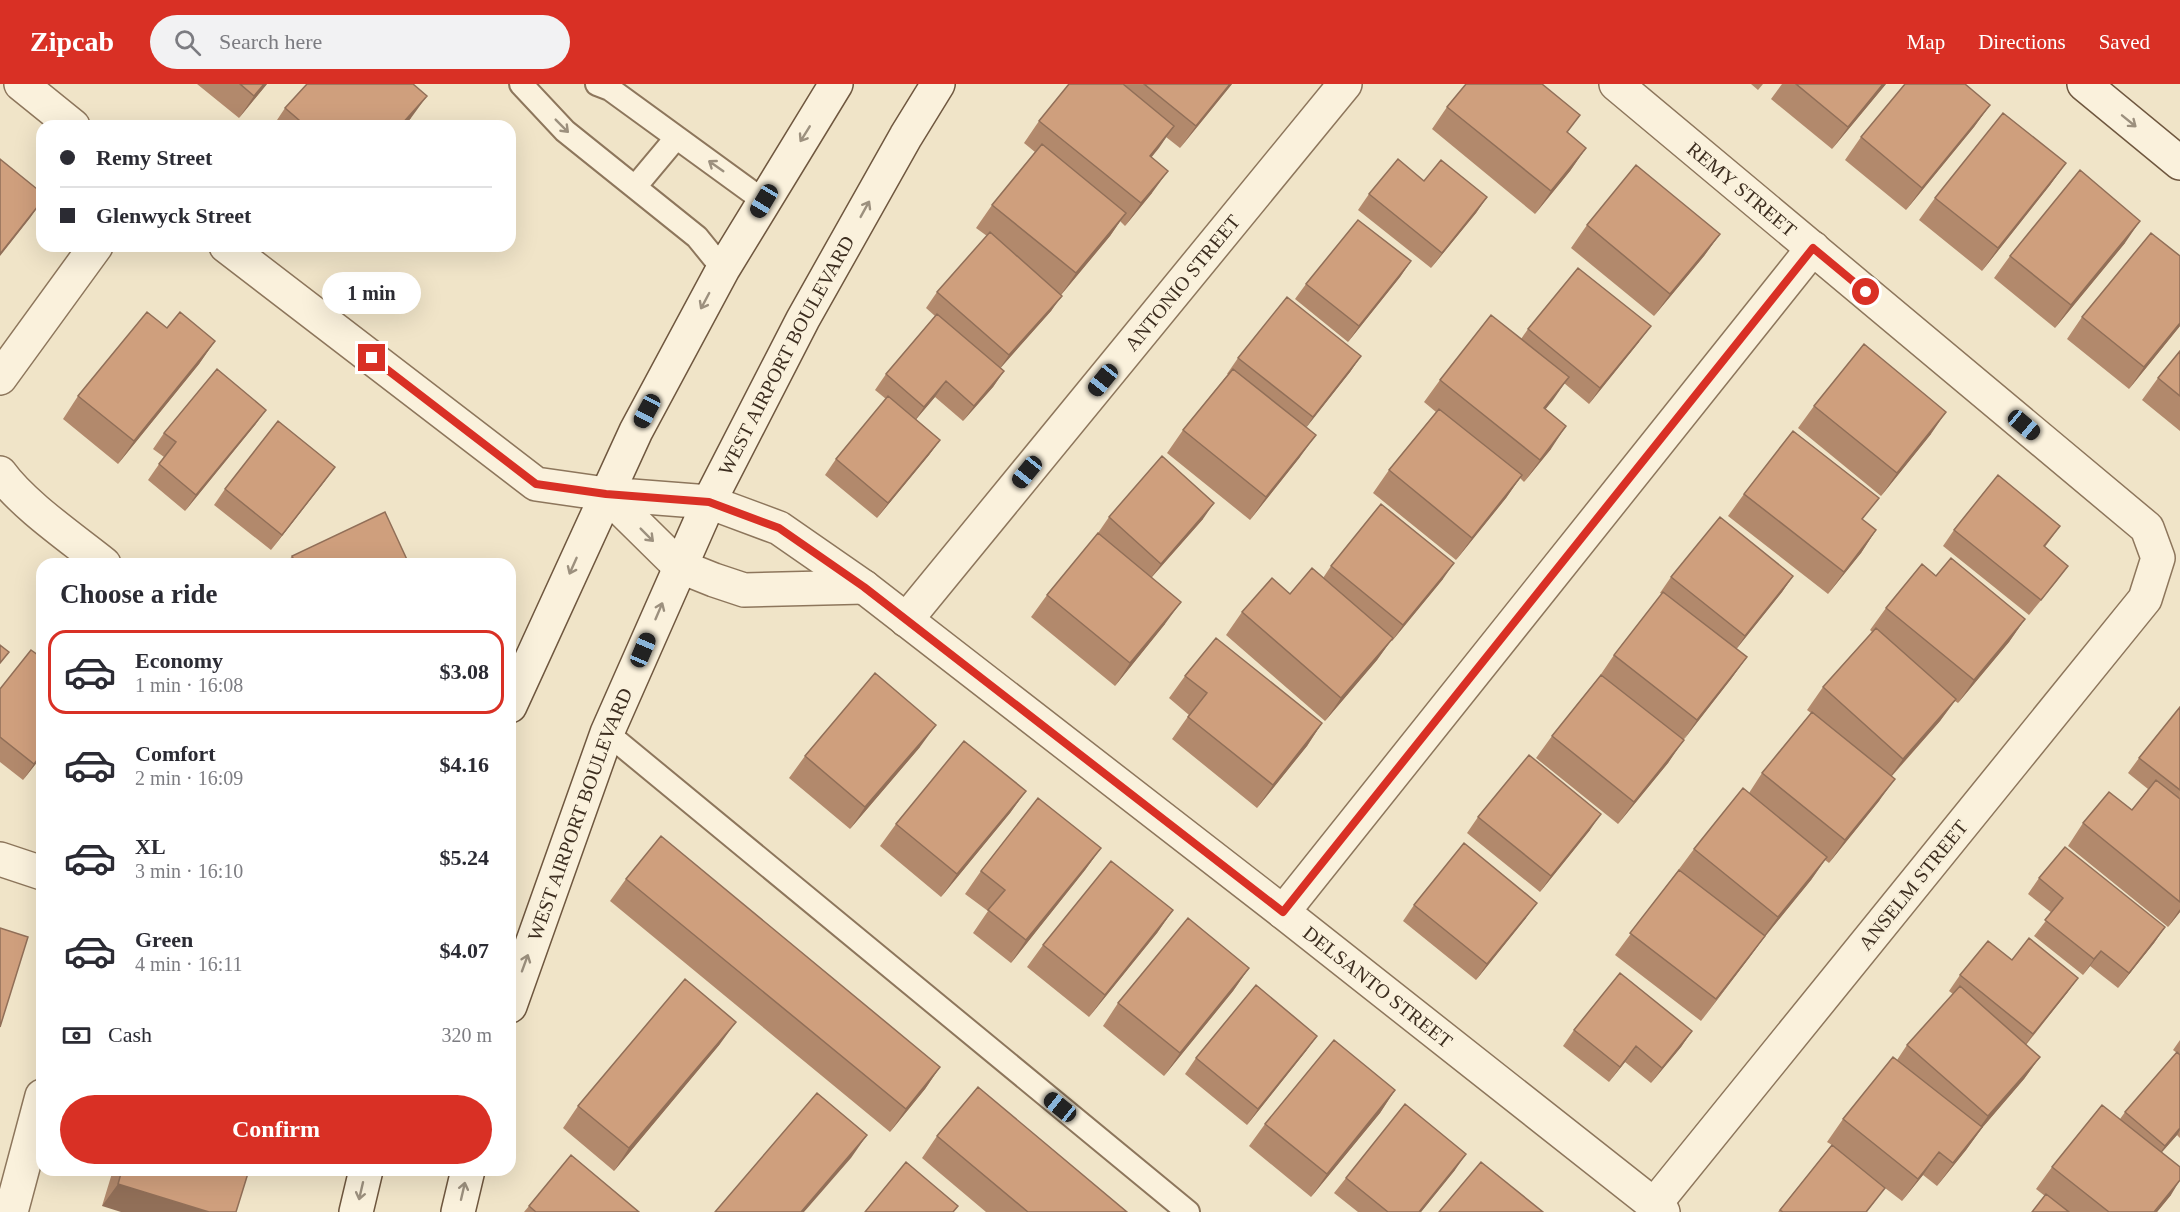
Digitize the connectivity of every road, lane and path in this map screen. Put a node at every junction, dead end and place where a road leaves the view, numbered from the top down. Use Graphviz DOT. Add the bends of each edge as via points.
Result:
graph roads {
  1 [pos="21,84"];
  2 [pos="521,84"];
  3 [pos="597,84"];
  4 [pos="836,84"];
  5 [pos="938,84"];
  6 [pos="1345,84"];
  7 [pos="1616,84"];
  8 [pos="2084,84"];
  9 [pos="66,120"];
  10 [pos="676,138"];
  11 [pos="2180,163"];
  12 [pos="634,187"];
  13 [pos="764,201"];
  14 [pos="1813,248"];
  15 [pos="92,252"];
  16 [pos="234,252"];
  17 [pos="723,269"];
  18 [pos="0,378"];
  19 [pos="0,473"];
  20 [pos="606,494"];
  21 [pos="709,502"];
  22 [pos="97,558"];
  23 [pos="2158,558"];
  24 [pos="679,566"];
  25 [pos="864,587"];
  26 [pos="906,620"];
  27 [pos="516,693"];
  28 [pos="607,733"];
  29 [pos="0,859"];
  30 [pos="36,871"];
  31 [pos="1283,912"];
  32 [pos="516,989"];
  33 [pos="36,1118"];
  34 [pos="365,1176"];
  35 [pos="467,1176"];
  36 [pos="1658,1208"];
  37 [pos="11,1212"];
  38 [pos="356,1212"];
  39 [pos="458,1212"];
  40 [pos="1188,1212"];
  1 -- 9 [label="street"];
  2 -- 12 [label="lane, one-way" via="565,131"];
  3 -- 10 [label="lane" via="610,89"];
  4 -- 13 [label="street, one-way"];
  21 -- 5 [label="street, WEST AIRPORT BOULEVARD, one-way" via="803,319"];
  6 -- 26 [label="street, ANTONIO STREET"];
  7 -- 14 [label="street, REMY STREET"];
  8 -- 11 [label="street, one-way"];
  10 -- 12 [label="lane"];
  13 -- 10 [label="lane, one-way"];
  12 -- 17 [label="lane" via="697,237"];
  13 -- 17 [label="street"];
  14 -- 23 [label="street, REMY STREET" via="2147,528"];
  14 -- 31 [label="street"];
  15 -- 18 [label="street"];
  16 -- 20 [label="street, DELSANTO STREET" via="536,484"];
  17 -- 20 [label="street, one-way"];
  19 -- 22 [label="street" via="27,502"];
  20 -- 21 [label="street, DELSANTO STREET"];
  20 -- 24 [label="street, one-way"];
  20 -- 27 [label="street, one-way"];
  21 -- 24 [label="street, WEST AIRPORT BOULEVARD"];
  21 -- 25 [label="street, DELSANTO STREET" via="779,528"];
  23 -- 36 [label="street, ANSELM STREET" via="2145,599"];
  24 -- 25 [label="street" via="744,590"];
  28 -- 24 [label="street, WEST AIRPORT BOULEVARD, one-way"];
  25 -- 26 [label="street, DELSANTO STREET"];
  26 -- 31 [label="street, DELSANTO STREET"];
  32 -- 28 [label="street, WEST AIRPORT BOULEVARD, one-way"];
  28 -- 40 [label="lane"];
  29 -- 30 [label="street"];
  31 -- 36 [label="street, DELSANTO STREET"];
  33 -- 37 [label="street"];
  34 -- 38 [label="street, one-way"];
  39 -- 35 [label="street, one-way"];
}
